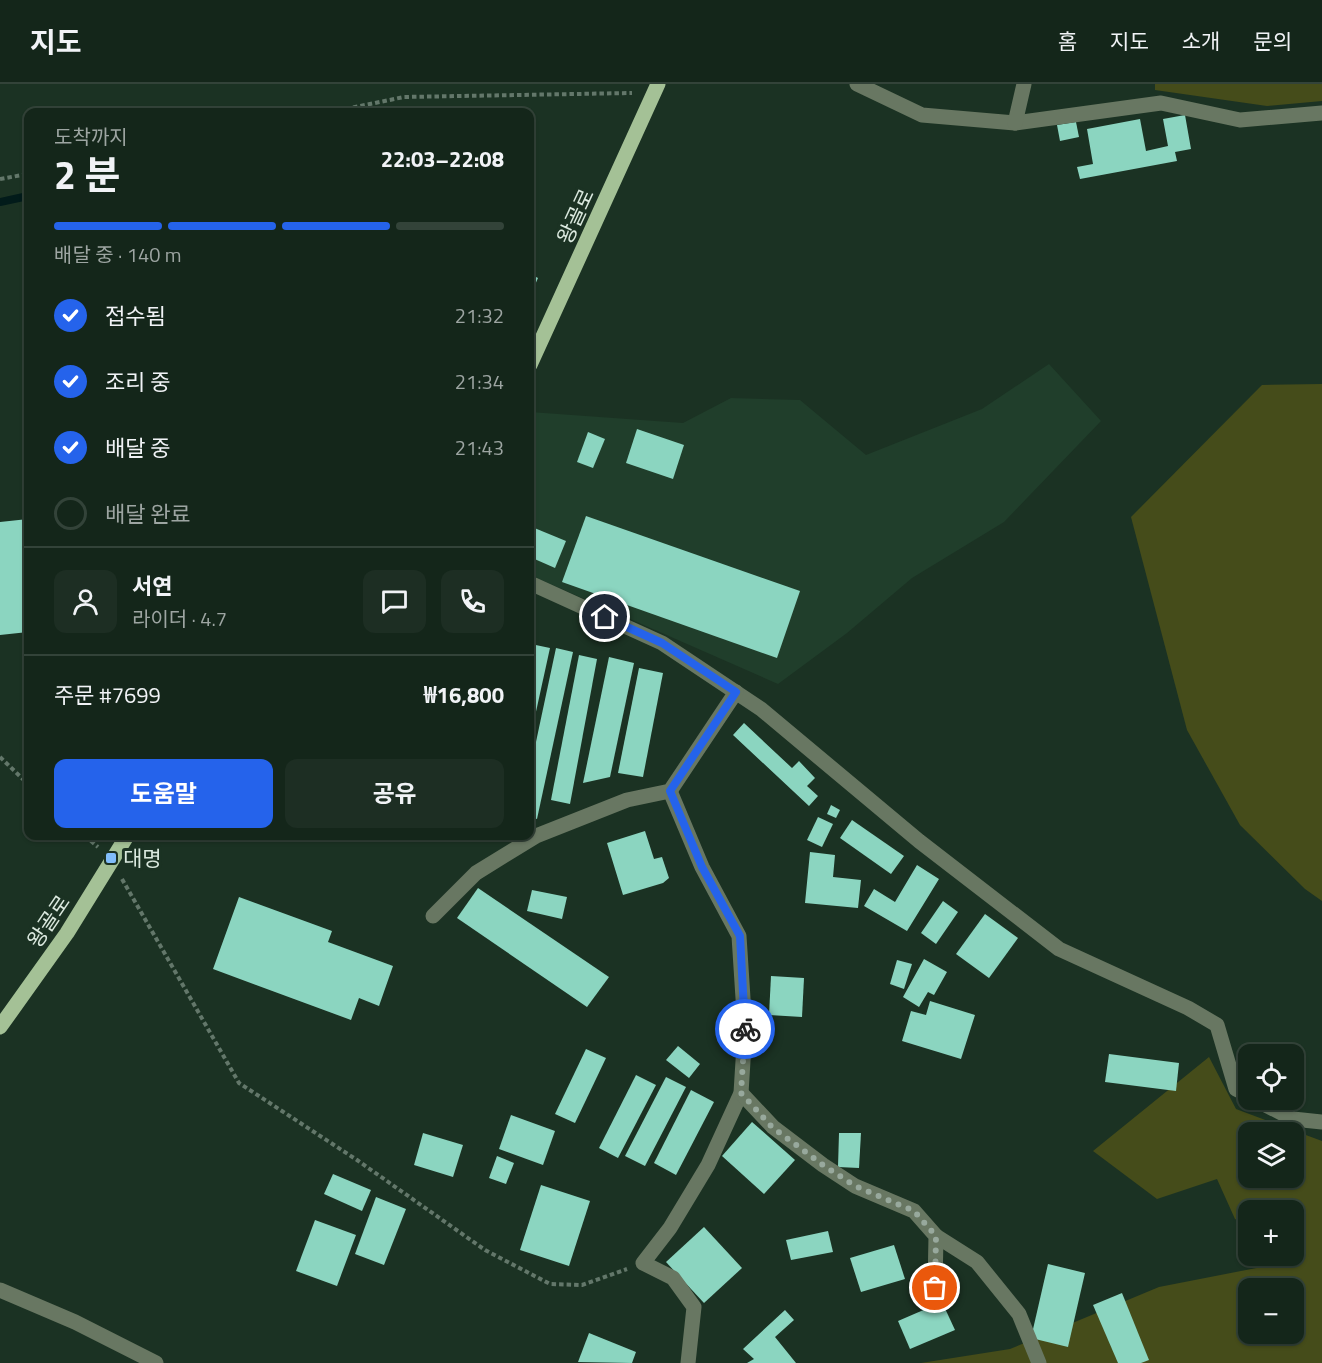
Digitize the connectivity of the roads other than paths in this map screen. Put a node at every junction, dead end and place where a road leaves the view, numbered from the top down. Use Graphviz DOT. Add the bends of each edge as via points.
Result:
graph roads {
  1 [pos="857,84"];
  2 [pos="1024,84"];
  3 [pos="656,88"];
  4 [pos="1322,113"];
  5 [pos="1016,123"];
  6 [pos="534,356"];
  7 [pos="534,585"];
  8 [pos="736,692"];
  9 [pos="670,791"];
  10 [pos="534,837"];
  11 [pos="124,840"];
  12 [pos="530,840"];
  13 [pos="433,916"];
  14 [pos="0,1027"];
  15 [pos="1238,1081"];
  16 [pos="741,1093"];
  17 [pos="1275,1110"];
  18 [pos="1322,1122"];
  19 [pos="936,1236"];
  20 [pos="935,1288"];
  21 [pos="0,1290"];
  22 [pos="156,1363"];
  23 [pos="688,1363"];
  24 [pos="1039,1363"];
  1 -- 5 [label="street" via="922,115"];
  2 -- 5 [label="street"];
  3 -- 6 [label="main road, 왕골로"];
  4 -- 5 [label="street" via="1240,120 1161,102"];
  7 -- 8 [label="street" via="662,643"];
  8 -- 9 [label="street"];
  8 -- 15 [label="street" via="919,842 1059,949 1217,1025"];
  9 -- 10 [label="street" via="627,800"];
  9 -- 16 [label="street" via="702,867 740,936 745,1029"];
  11 -- 14 [label="main road, 왕골로" via="67,933"];
  12 -- 13 [label="street" via="476,873"];
  16 -- 19 [label="street" via="772,1127 823,1165 855,1186 914,1211"];
  16 -- 23 [label="street" via="708,1165 670,1228 643,1263 673,1278 694,1307"];
  17 -- 18 [label="street" via="1293,1119"];
  19 -- 20 [label="street"];
  19 -- 24 [label="street" via="977,1262 1019,1314"];
  21 -- 22 [label="street"];
}
